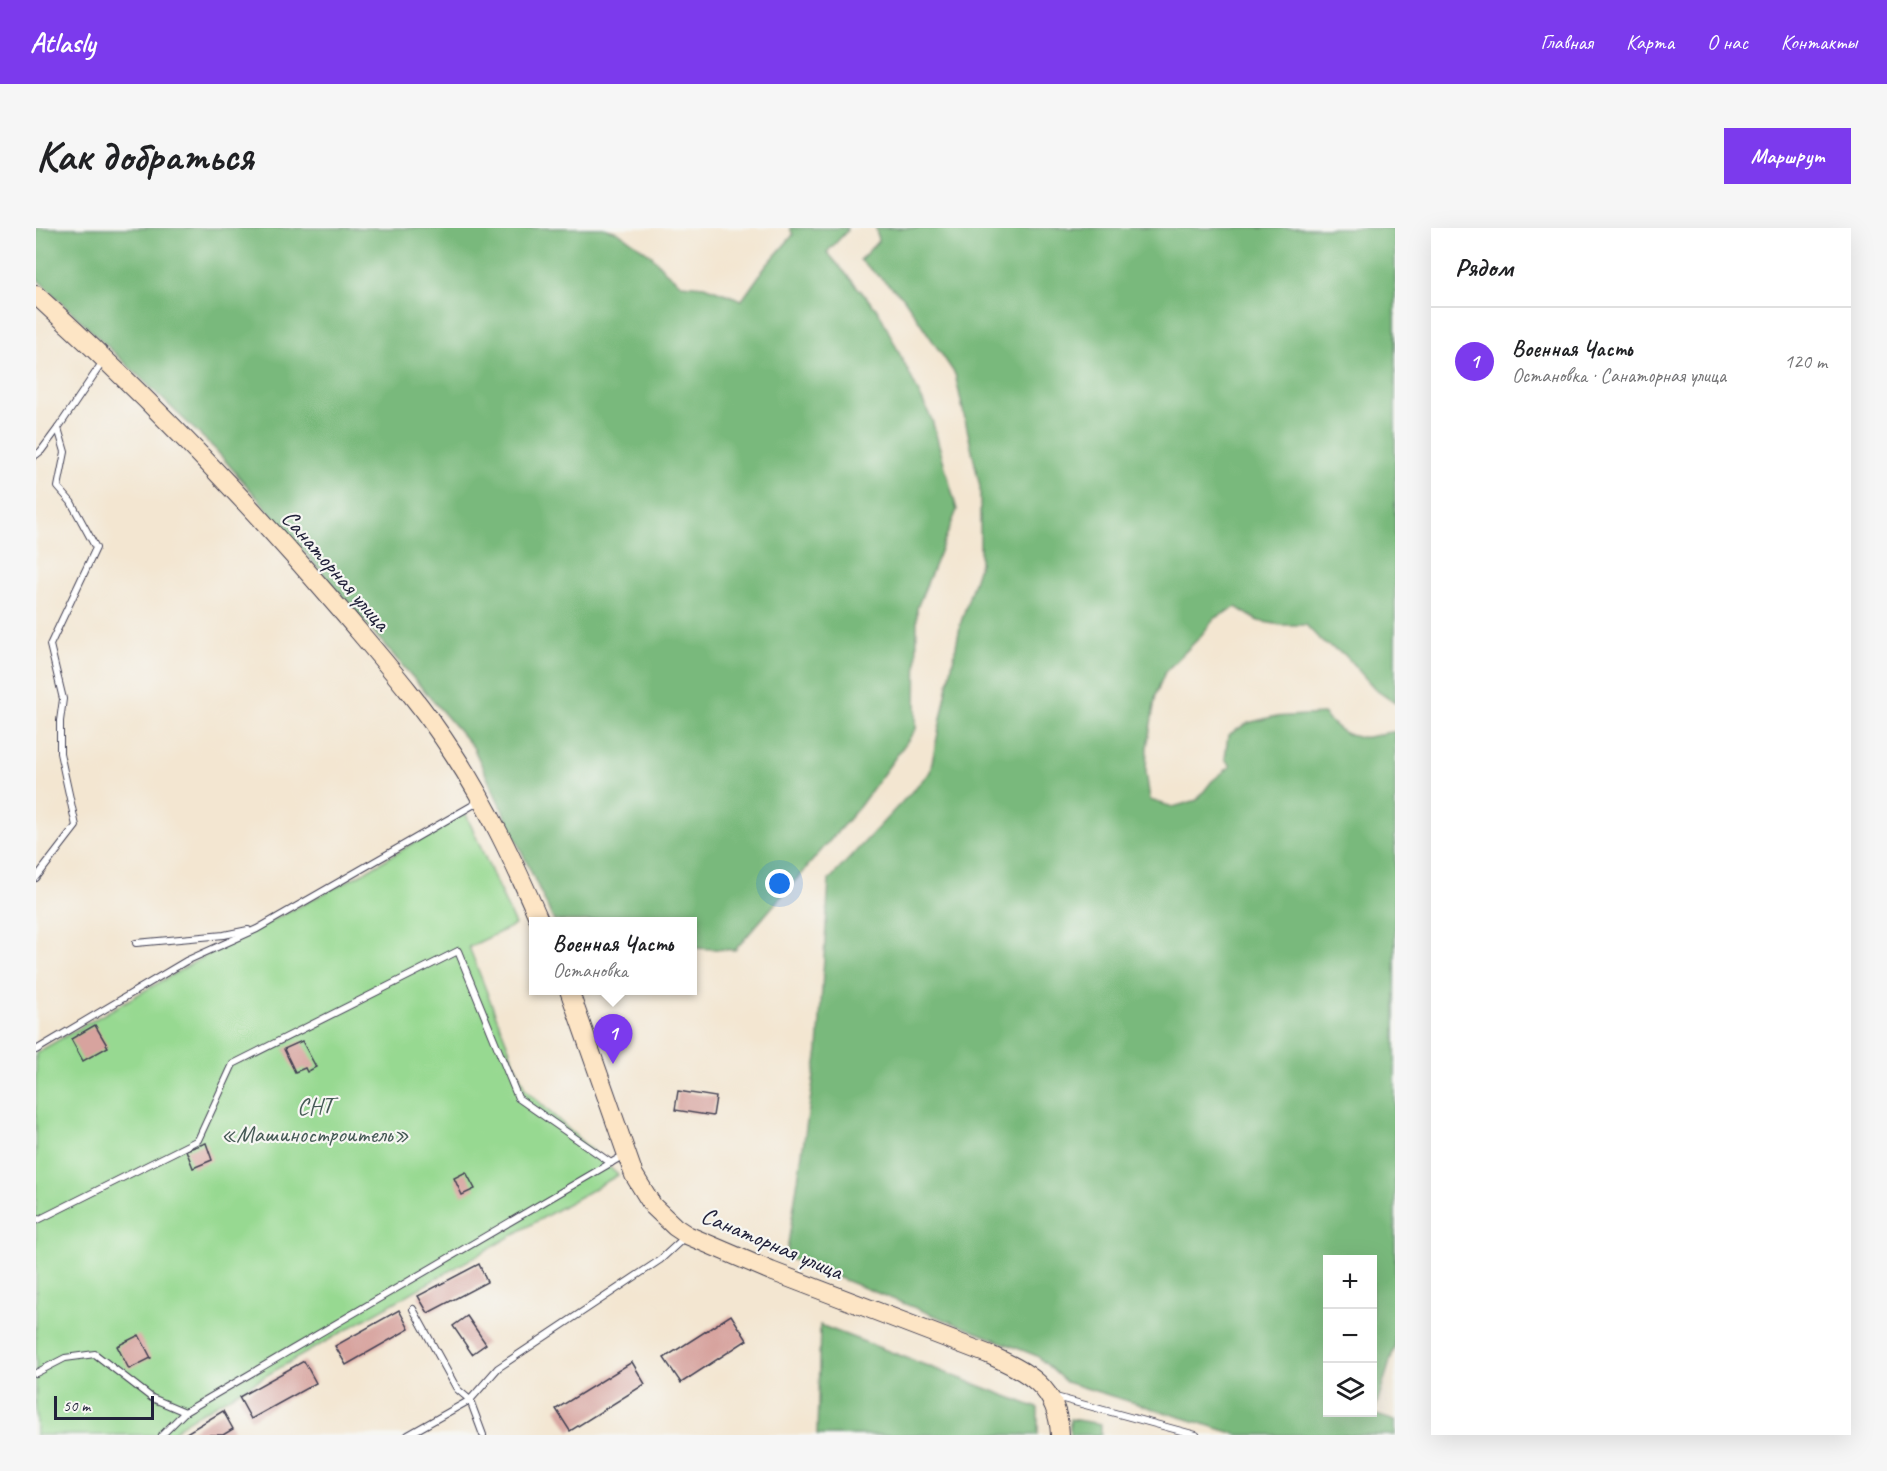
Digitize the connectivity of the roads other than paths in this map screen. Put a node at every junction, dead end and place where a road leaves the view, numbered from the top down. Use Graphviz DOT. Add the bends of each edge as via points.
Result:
graph roads {
  1 [pos="36,295"];
  2 [pos="105,358"];
  3 [pos="58,428"];
  4 [pos="36,455"];
  5 [pos="481,801"];
  6 [pos="36,878"];
  7 [pos="538,917"];
  8 [pos="257,929"];
  9 [pos="136,943"];
  10 [pos="570,995"];
  11 [pos="36,1050"];
  12 [pos="619,1158"];
  13 [pos="36,1221"];
  14 [pos="687,1235"];
  15 [pos="413,1309"];
  16 [pos="36,1373"];
  17 [pos="1049,1395"];
  18 [pos="470,1400"];
  19 [pos="185,1412"];
  20 [pos="162,1435"];
  21 [pos="408,1435"];
  22 [pos="483,1435"];
  23 [pos="1060,1435"];
  24 [pos="1196,1435"];
  1 -- 2 [label="street, Санаторная улица"];
  2 -- 3 [label="lane"];
  2 -- 5 [label="street, Санаторная улица" via="210,463 330,598 418,703 454,753"];
  3 -- 4 [label="lane"];
  3 -- 6 [label="lane" via="65,452 58,487 71,502 96,548 50,645 63,699 60,753 76,826"];
  5 -- 7 [label="street, Санаторная улица" via="511,855"];
  5 -- 8 [label="lane"];
  8 -- 9 [label="lane"];
  8 -- 11 [label="lane" via="186,961"];
  10 -- 12 [label="street, Санаторная улица"];
  12 -- 13 [label="lane" via="518,1098 458,951 233,1064 198,1140"];
  12 -- 14 [label="street, Санаторная улица" via="653,1206"];
  12 -- 19 [label="lane"];
  14 -- 17 [label="street, Санаторная улица" via="1005,1362 1027,1374"];
  14 -- 18 [label="lane" via="660,1260 498,1368"];
  15 -- 18 [label="lane" via="457,1389"];
  16 -- 19 [label="lane" via="65,1358 94,1354 152,1398"];
  17 -- 23 [label="street, Санаторная улица" via="1058,1414"];
  17 -- 24 [label="lane"];
  18 -- 21 [label="lane"];
  18 -- 22 [label="lane"];
  19 -- 20 [label="lane"];
}
